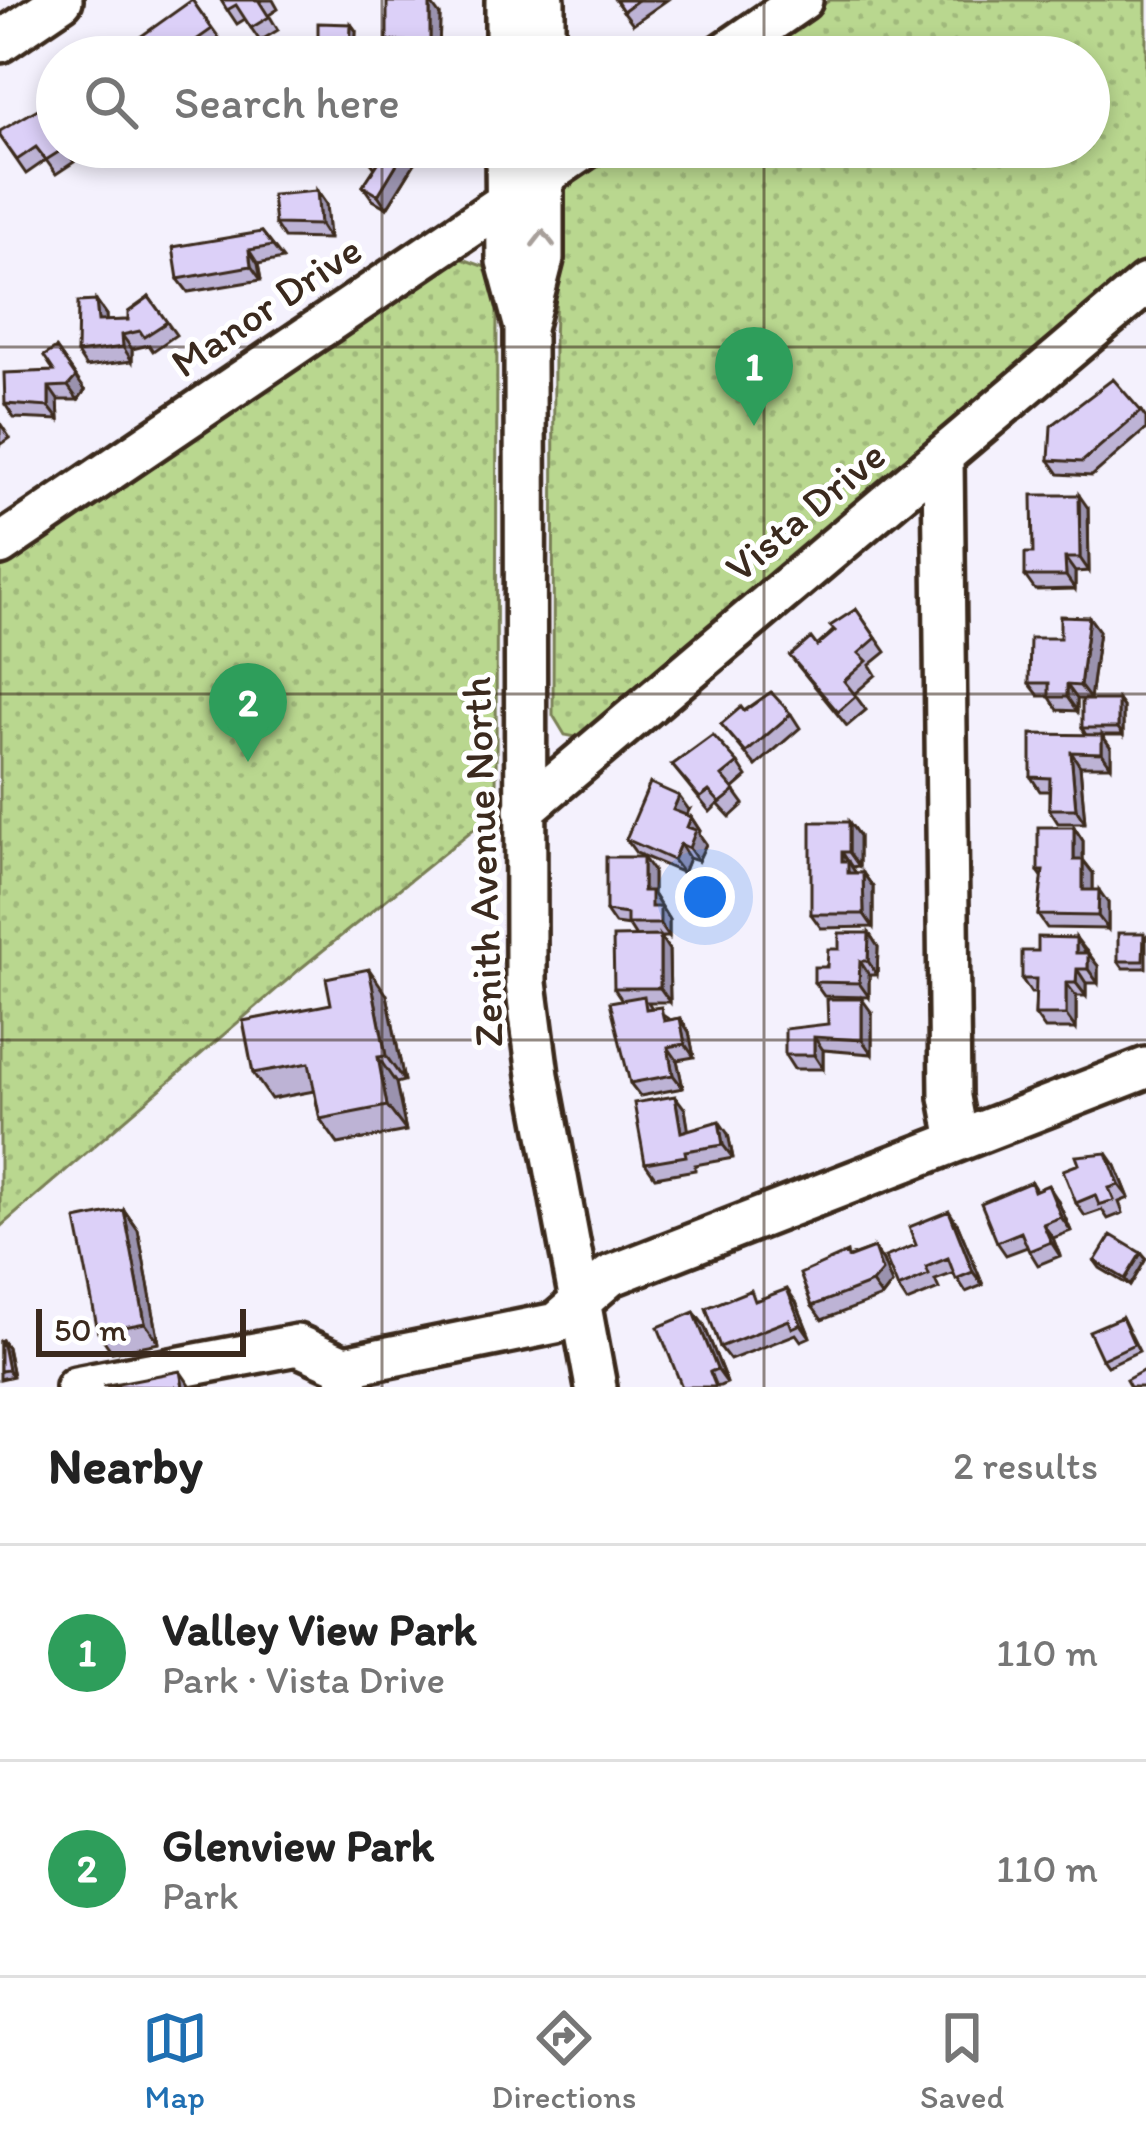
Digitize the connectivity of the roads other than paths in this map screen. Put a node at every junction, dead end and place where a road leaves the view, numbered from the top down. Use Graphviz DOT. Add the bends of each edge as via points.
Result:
graph roads {
  1 [pos="62,0"];
  2 [pos="506,0"];
  3 [pos="544,0"];
  4 [pos="802,0"];
  5 [pos="506,36"];
  6 [pos="544,36"];
  7 [pos="749,36"];
  8 [pos="0,42"];
  9 [pos="506,168"];
  10 [pos="537,168"];
  11 [pos="543,168"];
  12 [pos="506,201"];
  13 [pos="1146,284"];
  14 [pos="525,329"];
  15 [pos="943,458"];
  16 [pos="0,545"];
  17 [pos="524,810"];
  18 [pos="1146,1068"];
  19 [pos="958,1140"];
  20 [pos="580,1301"];
  21 [pos="346,1376"];
  22 [pos="76,1387"];
  23 [pos="596,1387"];
  1 -- 8 [label="street"];
  2 -- 5 [label="street"];
  3 -- 6 [label="street"];
  4 -- 7 [label="street"];
  9 -- 12 [label="street, Zenith Avenue North"];
  10 -- 12 [label="street, Manor Drive"];
  14 -- 11 [label="street, Zenith Avenue North, one-way" via="543,259"];
  12 -- 14 [label="street, Zenith Avenue North" via="507,261"];
  12 -- 16 [label="street, Manor Drive"];
  13 -- 15 [label="street, Vista Drive"];
  14 -- 17 [label="street, Zenith Avenue North"];
  15 -- 17 [label="street, Vista Drive"];
  15 -- 19 [label="street" via="950,1097"];
  17 -- 20 [label="street, Zenith Avenue North" via="530,1029"];
  18 -- 19 [label="street"];
  19 -- 20 [label="street" via="610,1276"];
  20 -- 21 [label="street" via="556,1323"];
  20 -- 23 [label="street, Zenith Avenue North"];
  21 -- 22 [label="street" via="297,1345"];
}
